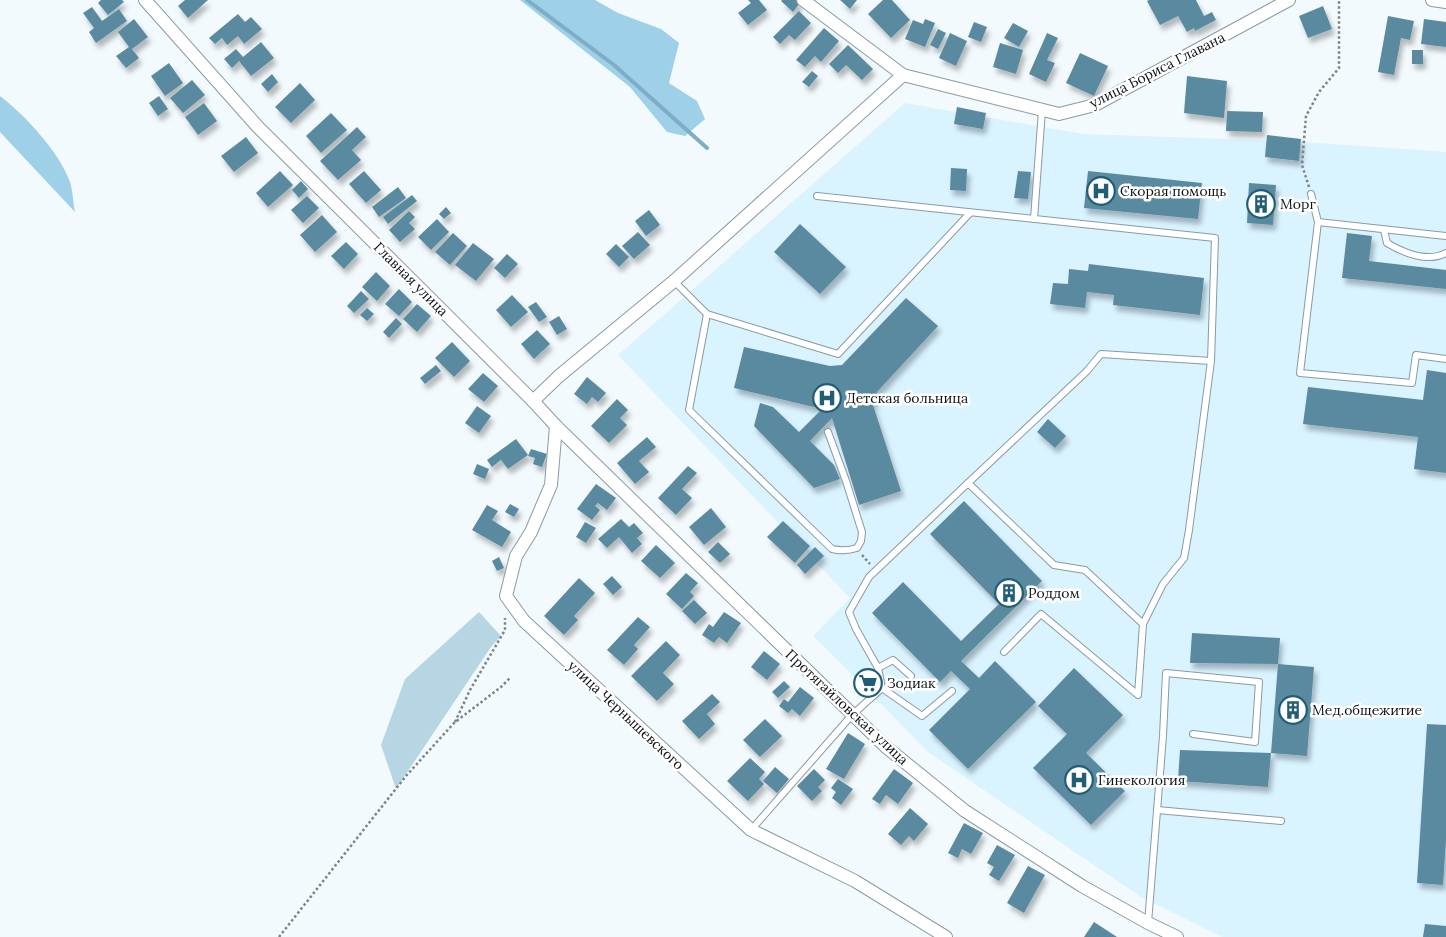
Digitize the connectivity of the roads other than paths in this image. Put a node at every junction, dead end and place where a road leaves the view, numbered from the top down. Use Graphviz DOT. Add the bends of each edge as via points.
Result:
graph roads {
  1 [pos="145,0"];
  2 [pos="803,0"];
  3 [pos="1289,0"];
  4 [pos="1432,0"];
  5 [pos="1446,2"];
  6 [pos="903,75"];
  7 [pos="1042,110"];
  8 [pos="1311,194"];
  9 [pos="817,196"];
  10 [pos="970,213"];
  11 [pos="1034,219"];
  12 [pos="1318,222"];
  13 [pos="1384,230"];
  14 [pos="1446,236"];
  15 [pos="1446,253"];
  16 [pos="674,281"];
  17 [pos="707,314"];
  18 [pos="1446,359"];
  19 [pos="1211,361"];
  20 [pos="534,401"];
  21 [pos="556,426"];
  22 [pos="828,432"];
  23 [pos="968,483"];
  24 [pos="1143,624"];
  25 [pos="1004,652"];
  26 [pos="878,668"];
  27 [pos="911,676"];
  28 [pos="882,688"];
  29 [pos="952,691"];
  30 [pos="852,715"];
  31 [pos="1193,734"];
  32 [pos="1157,810"];
  33 [pos="1281,821"];
  34 [pos="751,830"];
  35 [pos="1148,923"];
  36 [pos="946,937"];
  37 [pos="1177,937"];
  1 -- 20 [label="street, Главная улица" via="258,126"];
  2 -- 6 [label="street"];
  3 -- 7 [label="street, улица Бориса Главана" via="1095,104 1059,114"];
  4 -- 5 [label="street"];
  6 -- 7 [label="street, улица Бориса Главана"];
  6 -- 16 [label="street"];
  7 -- 11 [label="lane"];
  8 -- 12 [label="lane"];
  9 -- 10 [label="lane"];
  10 -- 11 [label="lane"];
  10 -- 17 [label="lane" via="838,354"];
  11 -- 19 [label="lane" via="1215,238"];
  12 -- 13 [label="lane"];
  12 -- 18 [label="lane" via="1300,373 1412,383 1416,355"];
  13 -- 14 [label="lane"];
  13 -- 15 [label="lane" via="1387,243 1399,250 1432,257"];
  16 -- 17 [label="lane"];
  16 -- 20 [label="street" via="559,376"];
  17 -- 22 [label="lane" via="689,410 832,549 850,550 857,548 862,532"];
  19 -- 23 [label="lane" via="1101,354"];
  19 -- 24 [label="lane" via="1184,558 1163,584"];
  20 -- 21 [label="street, Главная улица"];
  21 -- 30 [label="street, Протягайловская улица"];
  21 -- 34 [label="street, улица Чернышевского" via="551,485 531,532 516,556 506,596 524,621"];
  23 -- 24 [label="lane" via="1054,565 1085,570"];
  23 -- 26 [label="lane" via="870,577 849,612"];
  24 -- 25 [label="lane" via="1138,695 1041,614"];
  26 -- 27 [label="lane" via="893,660"];
  26 -- 28 [label="lane"];
  28 -- 29 [label="lane" via="922,716"];
  28 -- 30 [label="lane"];
  30 -- 34 [label="lane"];
  30 -- 35 [label="street, Протягайловская улица" via="965,811 1082,886"];
  31 -- 32 [label="lane" via="1255,742 1260,682 1166,673"];
  32 -- 33 [label="lane"];
  32 -- 35 [label="lane"];
  34 -- 36 [label="street, улица Чернышевского" via="855,880"];
  35 -- 37 [label="street, Протягайловская улица"];
}
